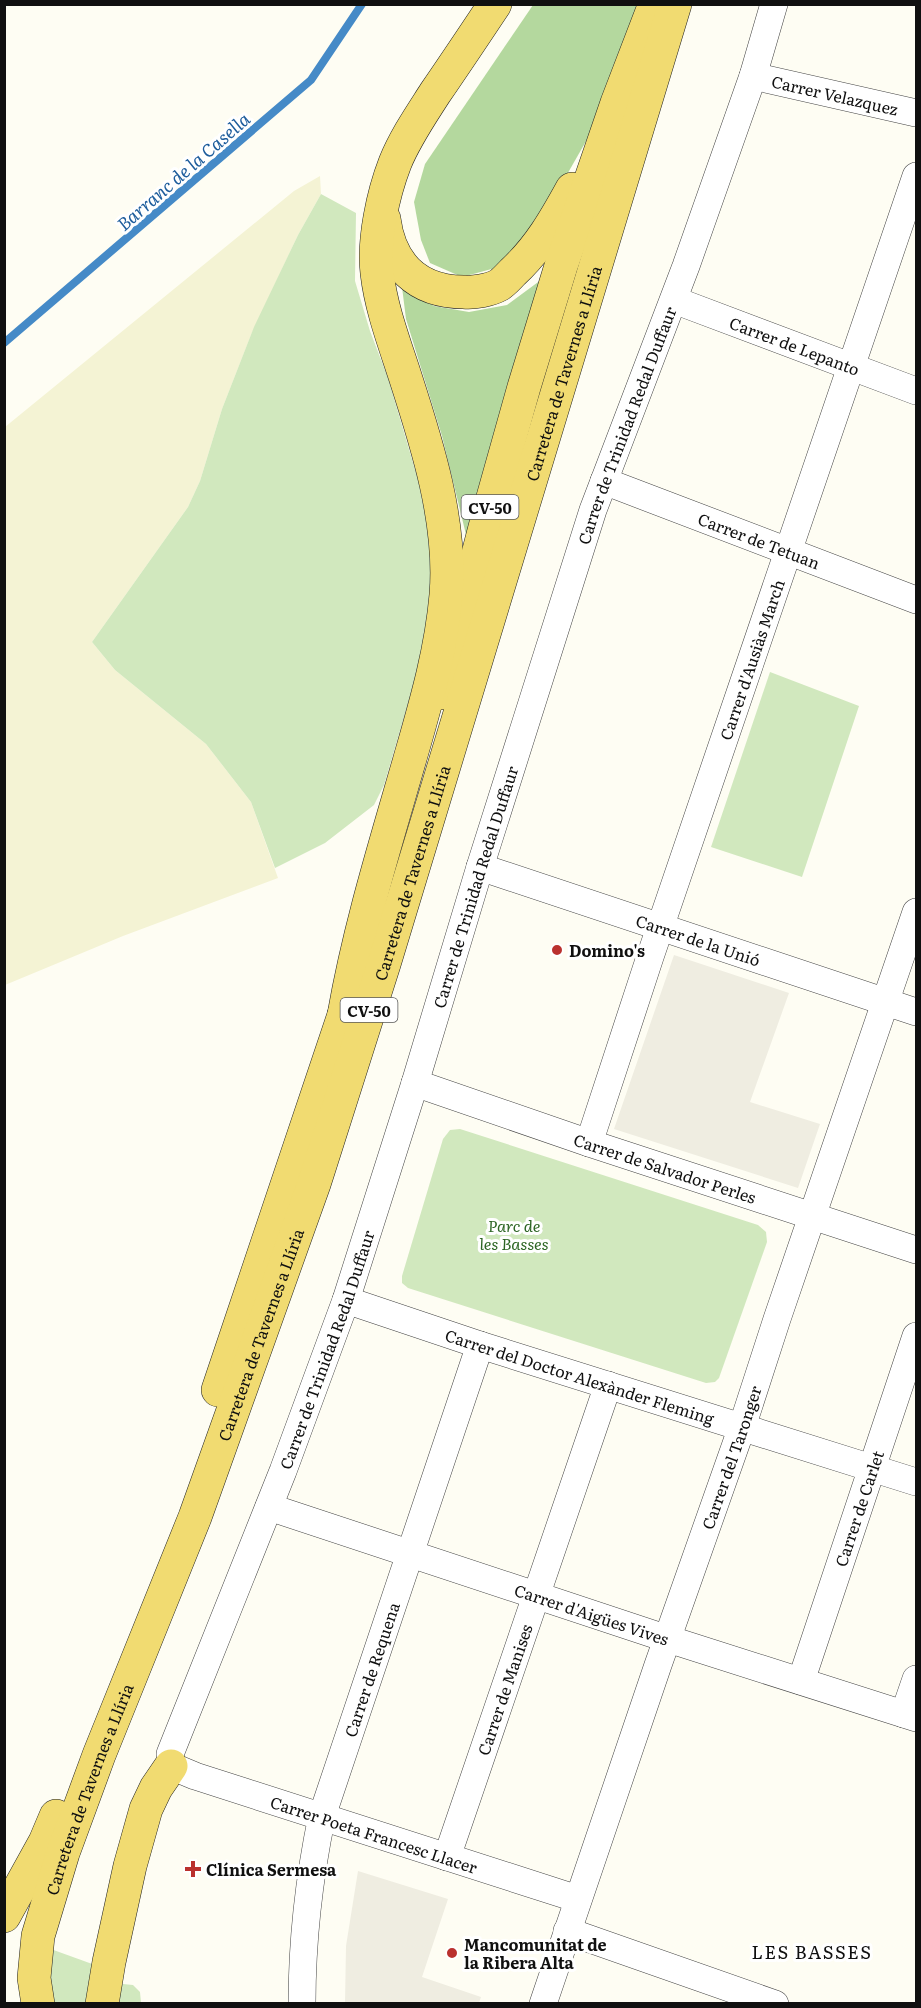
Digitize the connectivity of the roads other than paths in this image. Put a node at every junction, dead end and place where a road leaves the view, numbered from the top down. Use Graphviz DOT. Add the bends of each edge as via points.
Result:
graph roads {
  1 [pos="495,4"];
  2 [pos="655,4"];
  3 [pos="675,4"];
  4 [pos="774,4"];
  5 [pos="753,76"];
  6 [pos="617,103"];
  7 [pos="916,113"];
  8 [pos="916,176"];
  9 [pos="383,206"];
  10 [pos="674,300"];
  11 [pos="852,366"];
  12 [pos="916,391"];
  13 [pos="604,481"];
  14 [pos="788,550"];
  15 [pos="916,600"];
  16 [pos="480,867"];
  17 [pos="916,912"];
  18 [pos="660,927"];
  19 [pos="885,1001"];
  20 [pos="916,1012"];
  21 [pos="344,1015"];
  22 [pos="415,1083"];
  23 [pos="589,1143"];
  24 [pos="812,1215"];
  25 [pos="916,1250"];
  26 [pos="346,1300"];
  27 [pos="916,1336"];
  28 [pos="480,1345"];
  29 [pos="608,1385"];
  30 [pos="742,1428"];
  31 [pos="873,1468"];
  32 [pos="916,1482"];
  33 [pos="269,1508"];
  34 [pos="409,1554"];
  35 [pos="536,1594"];
  36 [pos="668,1639"];
  37 [pos="916,1679"];
  38 [pos="801,1681"];
  39 [pos="910,1716"];
  40 [pos="171,1766"];
  41 [pos="322,1816"];
  42 [pos="447,1857"];
  43 [pos="578,1899"];
  44 [pos="4,1916"];
  45 [pos="567,1931"];
  46 [pos="38,2004"];
  47 [pos="102,2004"];
  48 [pos="302,2004"];
  49 [pos="543,2004"];
  50 [pos="775,2004"];
  1 -- 9 [label="main road" via="414,126 395,162"];
  2 -- 6 [label="main road, Carretera de Tavernes a Llíria / CV-50"];
  3 -- 46 [label="main road, Carretera de Tavernes a Llíria / CV-50" via="314,1184 195,1517 63,1853 38,1936 34,1978"];
  4 -- 5 [label="street, Carrer de Trinidad Redal Duffaur"];
  5 -- 7 [label="street, Carrer Velazquez"];
  5 -- 10 [label="street, Carrer de Trinidad Redal Duffaur"];
  6 -- 9 [label="main road" via="553,224 499,285 473,292 446,292 425,286 405,270 394,252 386,232"];
  6 -- 21 [label="main road, Carretera de Tavernes a Llíria / CV-50" via="524,387 398,846"];
  8 -- 11 [label="street, Carrer d'Ausiàs March"];
  9 -- 21 [label="main road" via="376,270 384,313 423,432 440,507 445,532 446,590 434,675 358,947"];
  10 -- 11 [label="street, Carrer de Lepanto"];
  10 -- 13 [label="street, Carrer de Trinidad Redal Duffaur"];
  11 -- 12 [label="street, Carrer de Lepanto"];
  11 -- 14 [label="street, Carrer d'Ausiàs March"];
  13 -- 14 [label="street, Carrer de Tetuan"];
  13 -- 16 [label="street, Carrer de Trinidad Redal Duffaur"];
  14 -- 15 [label="street, Carrer de Tetuan"];
  14 -- 18 [label="street, Carrer d'Ausiàs March"];
  16 -- 18 [label="street, Carrer de la Unió"];
  16 -- 22 [label="street, Carrer de Trinidad Redal Duffaur"];
  17 -- 19 [label="street, Carrer del Taronger"];
  18 -- 19 [label="street, Carrer de la Unió"];
  18 -- 23 [label="street, Carrer d'Ausiàs March"];
  19 -- 20 [label="street, Carrer de la Unió"];
  19 -- 24 [label="street, Carrer del Taronger"];
  21 -- 44 [label="main road, Carretera de Tavernes a Llíria / CV-50" via="146,1595 45,1842"];
  22 -- 23 [label="street, Carrer de Salvador Perles"];
  22 -- 26 [label="street, Carrer de Trinidad Redal Duffaur"];
  23 -- 24 [label="street, Carrer de Salvador Perles"];
  24 -- 25 [label="street, Carrer de Salvador Perles"];
  24 -- 30 [label="street, Carrer del Taronger"];
  26 -- 28 [label="street, Carrer del Doctor Alexànder Fleming"];
  26 -- 33 [label="street, Carrer de Trinidad Redal Duffaur"];
  27 -- 31 [label="street, Carrer de Carlet"];
  28 -- 29 [label="street, Carrer del Doctor Alexànder Fleming"];
  28 -- 34 [label="street, Carrer de Requena"];
  29 -- 30 [label="street, Carrer del Doctor Alexànder Fleming"];
  29 -- 35 [label="street, Carrer de Manises"];
  30 -- 31 [label="street, Carrer del Doctor Alexànder Fleming"];
  30 -- 36 [label="street, Carrer del Taronger"];
  31 -- 32 [label="street, Carrer del Doctor Alexànder Fleming"];
  31 -- 38 [label="street, Carrer de Carlet"];
  33 -- 34 [label="street, Carrer d'Aigües Vives"];
  33 -- 40 [label="street, Carrer de Trinidad Redal Duffaur" via="170,1754"];
  34 -- 35 [label="street, Carrer d'Aigües Vives"];
  34 -- 41 [label="street, Carrer de Requena"];
  35 -- 36 [label="street, Carrer d'Aigües Vives"];
  35 -- 42 [label="street, Carrer de Manises"];
  36 -- 38 [label="street, Carrer d'Aigües Vives"];
  36 -- 43 [label="street, Carrer del Taronger"];
  37 -- 39 [label="street"];
  38 -- 39 [label="street, Carrer d'Aigües Vives"];
  40 -- 41 [label="street, Carrer Poeta Francesc Llacer"];
  40 -- 47 [label="main road" via="143,1818"];
  41 -- 42 [label="street, Carrer Poeta Francesc Llacer"];
  41 -- 48 [label="street, Carrer de Requena" via="308,1897"];
  42 -- 43 [label="street, Carrer Poeta Francesc Llacer"];
  43 -- 45 [label="street, Carrer del Taronger"];
  45 -- 49 [label="street, Carrer del Taronger"];
  45 -- 50 [label="street"];
}
